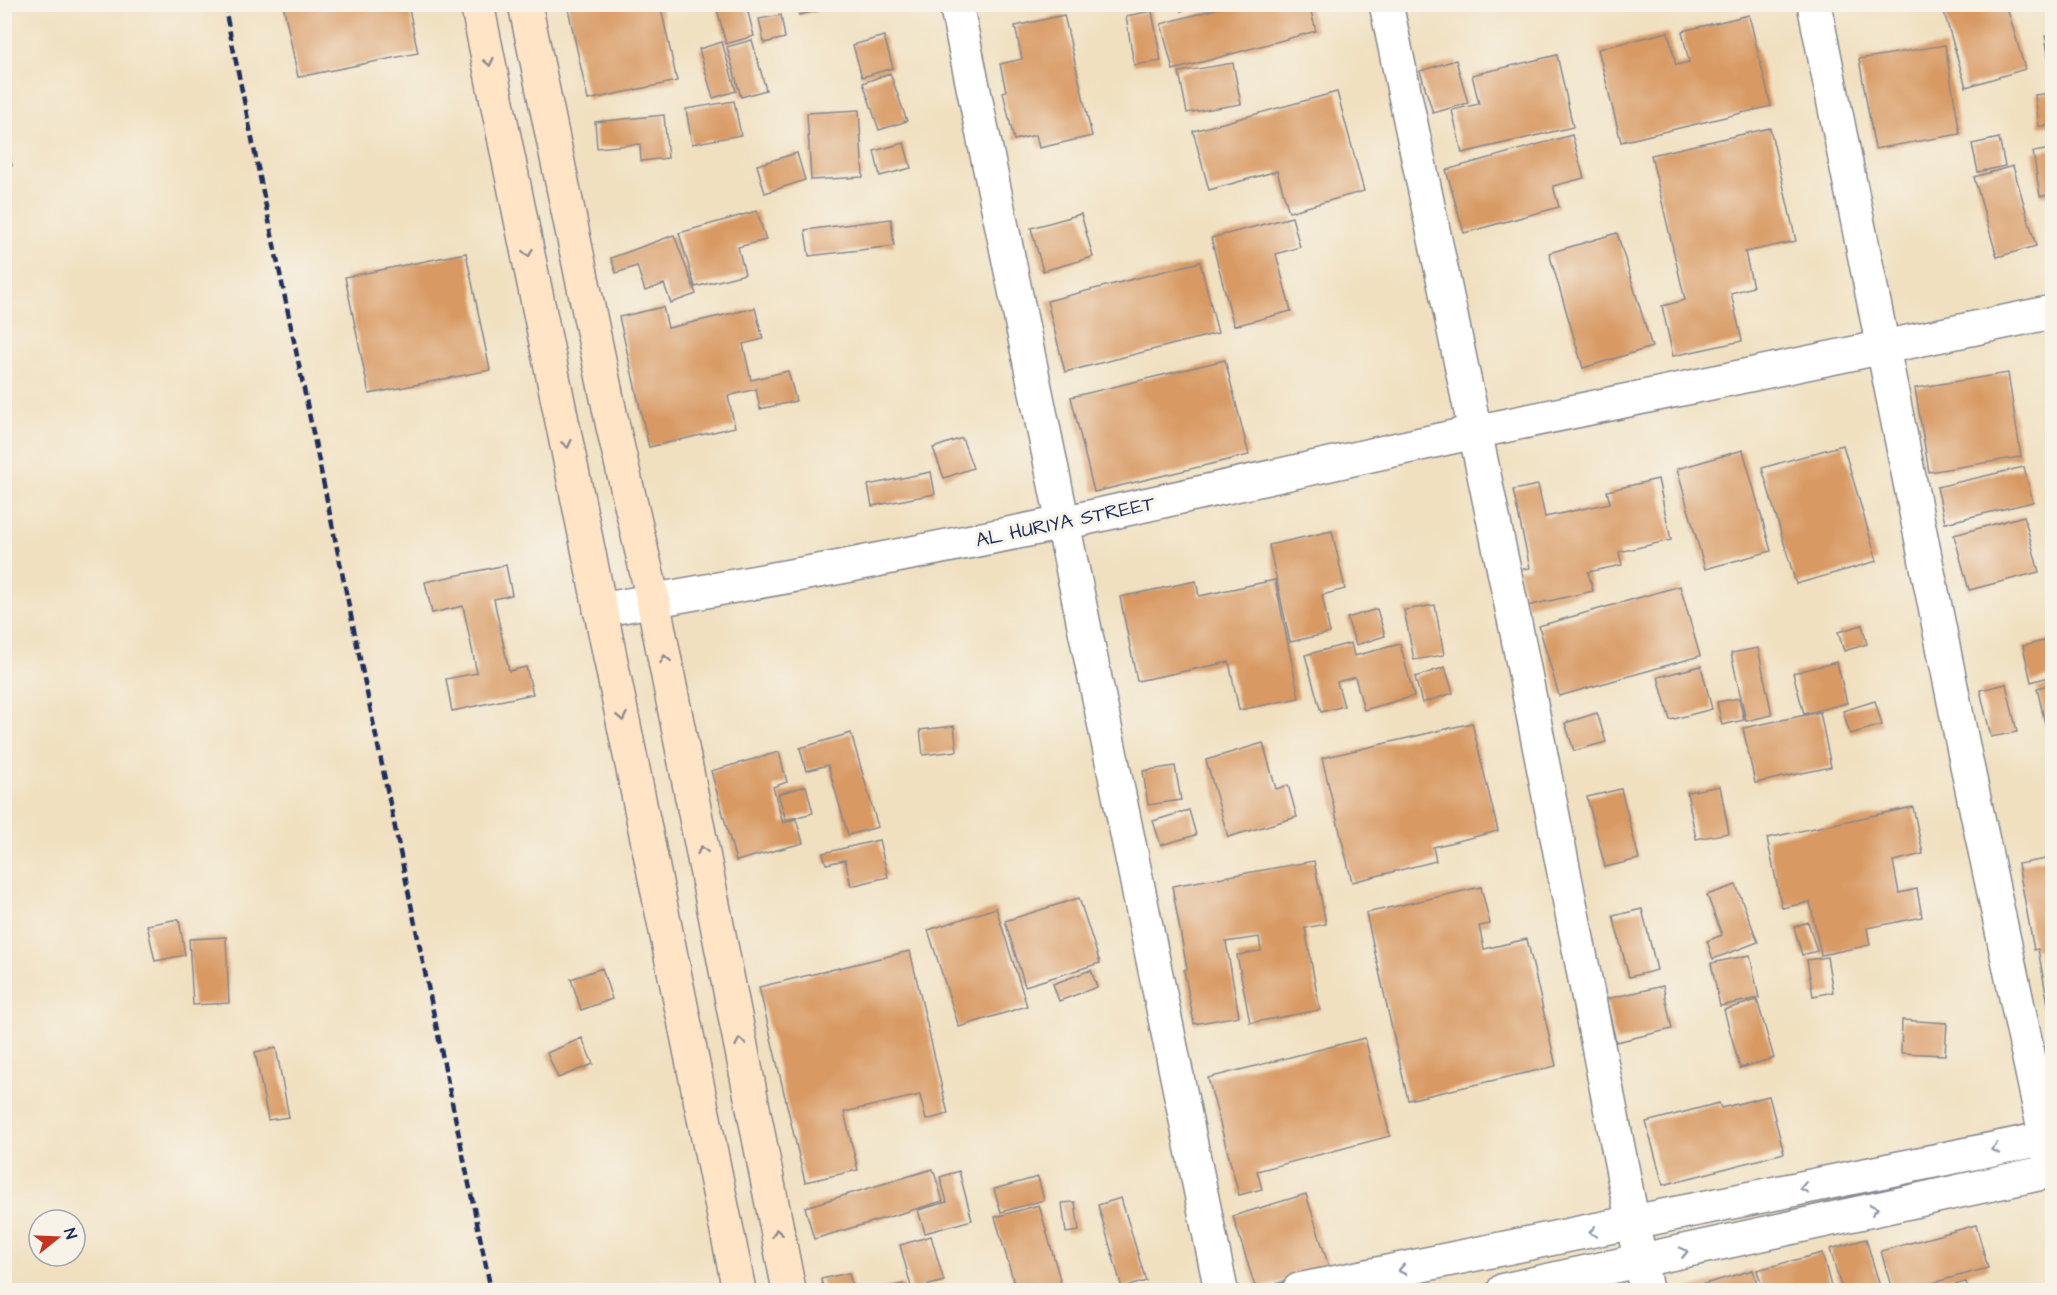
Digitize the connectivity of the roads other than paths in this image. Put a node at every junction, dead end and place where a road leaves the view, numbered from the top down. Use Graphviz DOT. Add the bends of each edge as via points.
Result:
graph roads {
  1 [pos="477,4"];
  2 [pos="525,4"];
  3 [pos="956,4"];
  4 [pos="1386,4"];
  5 [pos="1814,4"];
  6 [pos="2052,312"];
  7 [pos="1883,349"];
  8 [pos="1475,432"];
  9 [pos="1063,523"];
  10 [pos="653,600"];
  11 [pos="600,610"];
  12 [pos="2049,1138"];
  13 [pos="2052,1171"];
  14 [pos="1632,1224"];
  15 [pos="1643,1276"];
  16 [pos="739,1290"];
  17 [pos="789,1290"];
  18 [pos="1221,1290"];
  19 [pos="1299,1290"];
  20 [pos="1504,1290"];
  1 -- 11 [label="main road, one-way"];
  2 -- 10 [label="main road"];
  3 -- 9 [label="street"];
  4 -- 8 [label="street"];
  5 -- 7 [label="street"];
  6 -- 7 [label="street, AL HURIYA STREET"];
  7 -- 8 [label="street, AL HURIYA STREET"];
  7 -- 12 [label="street" via="1965,756"];
  8 -- 9 [label="street, AL HURIYA STREET"];
  8 -- 14 [label="street"];
  9 -- 10 [label="street, AL HURIYA STREET"];
  9 -- 18 [label="street"];
  10 -- 11 [label="street, AL HURIYA STREET"];
  17 -- 10 [label="main road, one-way"];
  11 -- 16 [label="main road, one-way"];
  12 -- 13 [label="street"];
  12 -- 14 [label="street, one-way"];
  15 -- 13 [label="street, one-way"];
  14 -- 15 [label="street"];
  14 -- 19 [label="street, one-way"];
  15 -- 20 [label="street"];
}
